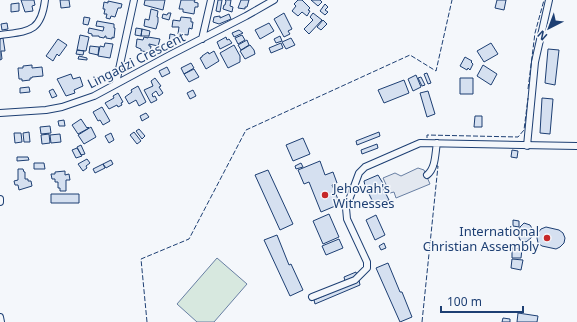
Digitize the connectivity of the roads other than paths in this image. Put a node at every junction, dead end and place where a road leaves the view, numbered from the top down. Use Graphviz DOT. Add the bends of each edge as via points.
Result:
graph roads {
  1 [pos="45,0"];
  2 [pos="134,0"];
  3 [pos="211,0"];
  4 [pos="274,0"];
  5 [pos="549,0"];
  6 [pos="0,35"];
  7 [pos="202,39"];
  8 [pos="116,83"];
  9 [pos="0,113"];
  10 [pos="437,143"];
  11 [pos="527,146"];
  12 [pos="577,146"];
  13 [pos="427,175"];
  14 [pos="0,199"];
  15 [pos="0,202"];
  16 [pos="312,297"];
  17 [pos="0,317"];
  18 [pos="0,322"];
  1 -- 6 [label="street" via="42,15 35,27 27,31"];
  2 -- 8 [label="street"];
  3 -- 7 [label="street"];
  4 -- 7 [label="street, Lingadzi Crescent"];
  5 -- 11 [label="street" via="535,62"];
  7 -- 8 [label="street, Lingadzi Crescent"];
  8 -- 9 [label="street, Lingadzi Crescent" via="94,96 62,107"];
  10 -- 11 [label="street"];
  10 -- 13 [label="street" via="434,165"];
  10 -- 16 [label="street" via="420,143 362,170 346,208 346,214 367,262 367,268 355,280"];
  11 -- 12 [label="street"];
  14 -- 15 [label="street"];
  17 -- 18 [label="street"];
}
